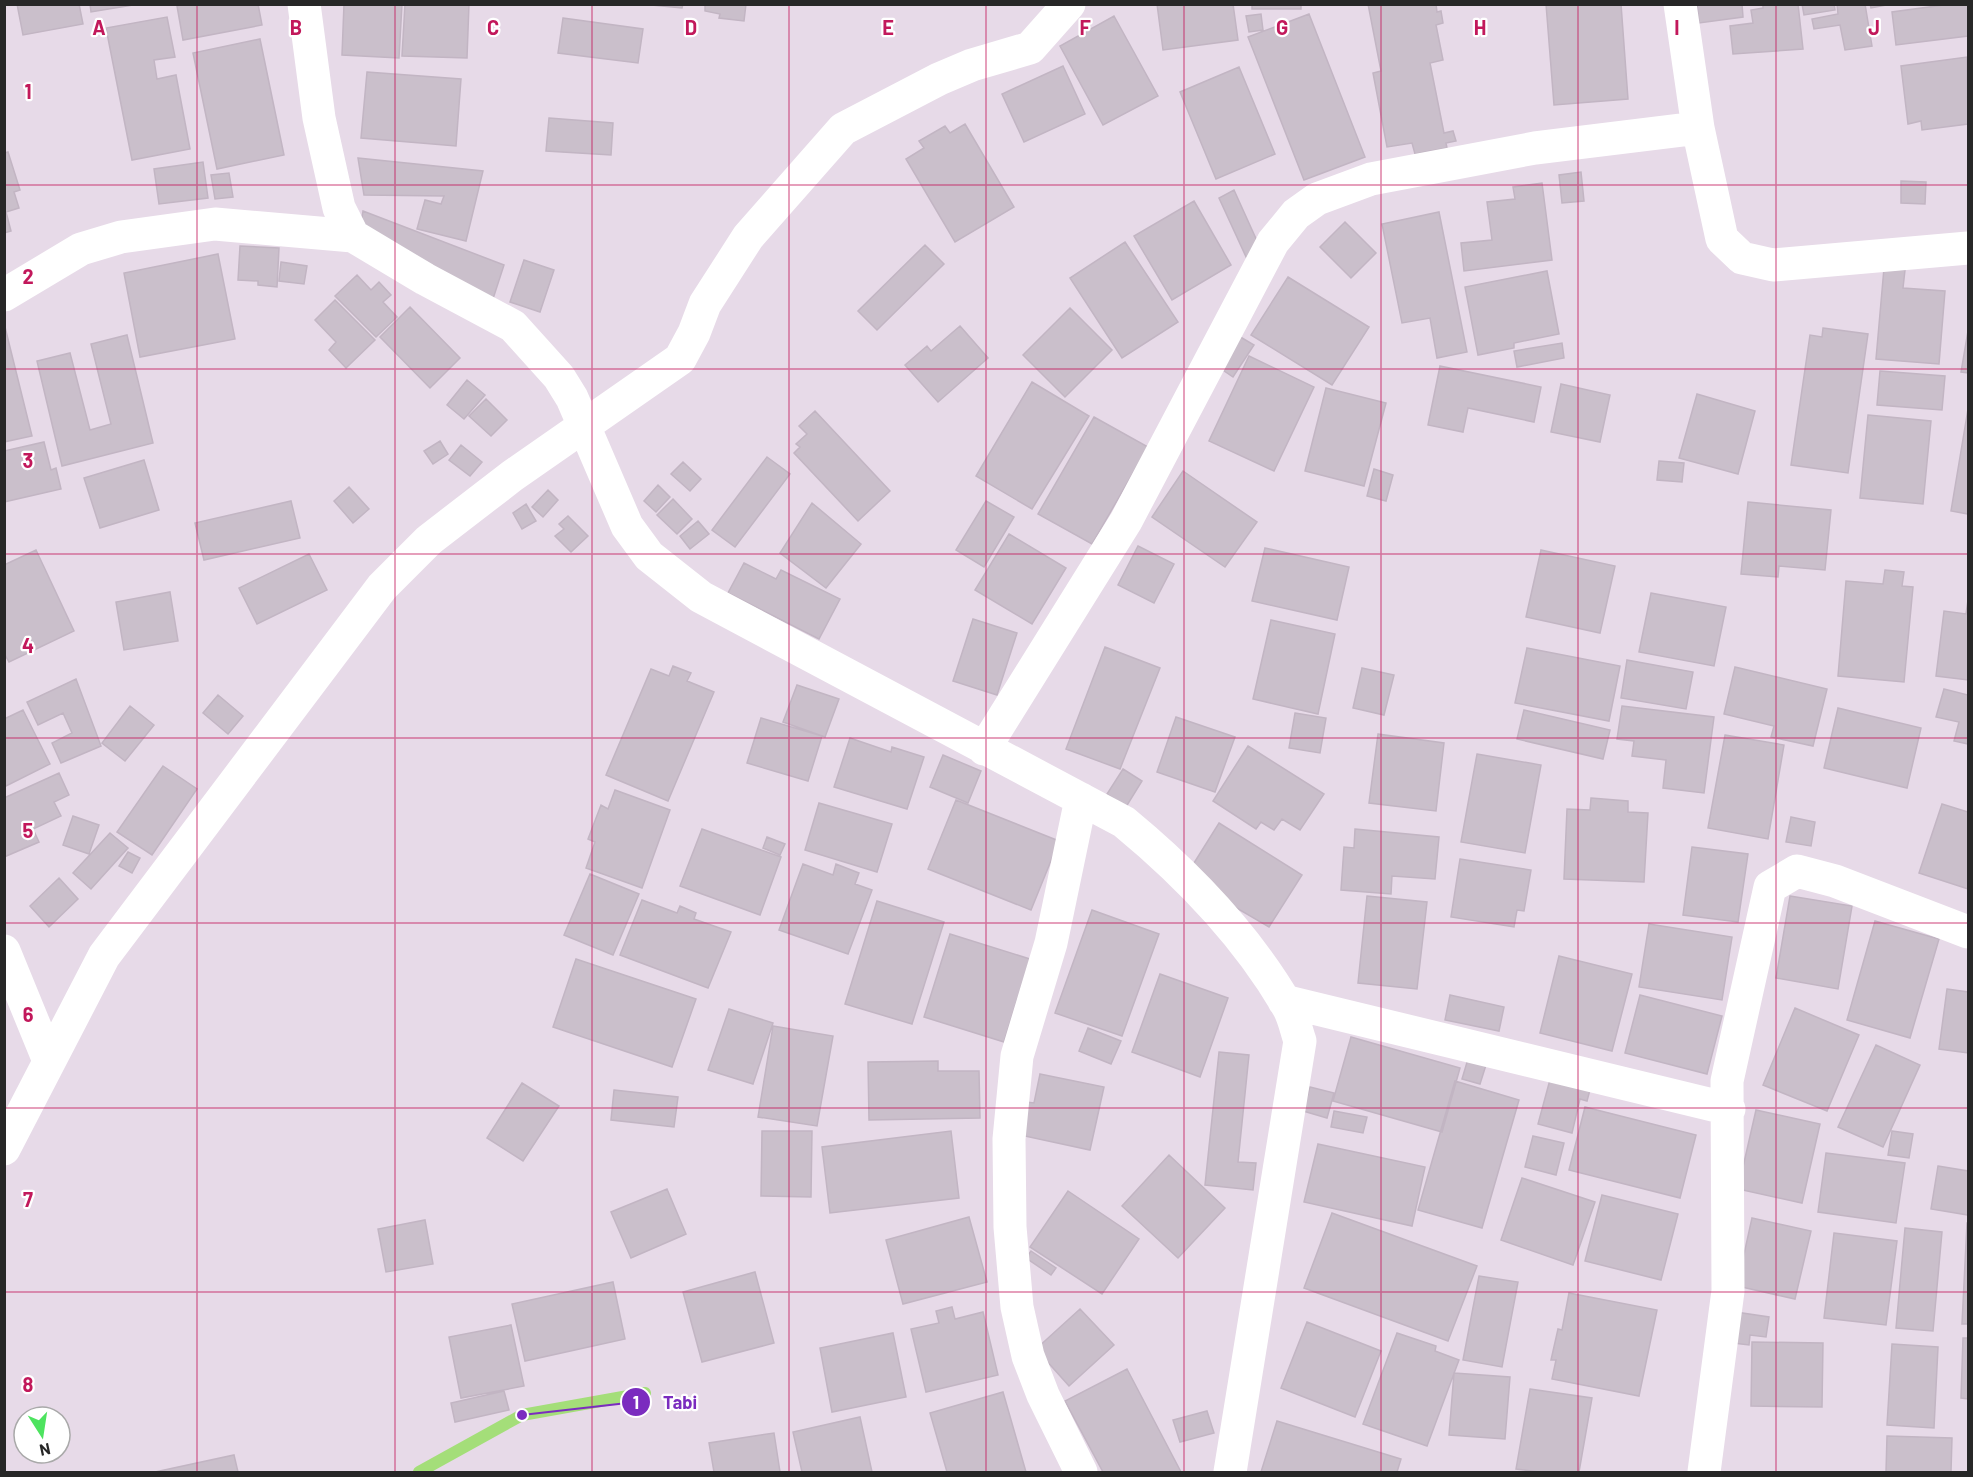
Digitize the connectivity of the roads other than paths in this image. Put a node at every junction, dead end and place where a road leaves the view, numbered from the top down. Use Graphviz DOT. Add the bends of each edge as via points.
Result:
graph roads {
  1 [pos="304,4"];
  2 [pos="1069,4"];
  3 [pos="1680,4"];
  4 [pos="1698,128"];
  5 [pos="352,236"];
  6 [pos="1968,248"];
  7 [pos="4,295"];
  8 [pos="582,428"];
  9 [pos="984,749"];
  10 [pos="1081,799"];
  11 [pos="1968,932"];
  12 [pos="4,951"];
  13 [pos="1284,1001"];
  14 [pos="49,1061"];
  15 [pos="1729,1109"];
  16 [pos="4,1149"];
  17 [pos="1081,1473"];
  18 [pos="1230,1473"];
  19 [pos="1704,1473"];
  1 -- 5 [label="street" via="319,118 339,208"];
  2 -- 8 [label="street" via="1030,48 939,79 843,129 748,237 705,304 680,359"];
  3 -- 4 [label="street"];
  4 -- 6 [label="street" via="1722,239 1742,258 1773,265"];
  4 -- 9 [label="street" via="1534,148 1371,179 1327,194 1296,214 1273,242 1126,521"];
  5 -- 7 [label="street" via="215,224 121,237 81,249"];
  5 -- 8 [label="street" via="513,326 559,377 572,398"];
  8 -- 9 [label="street" via="627,526 649,556 701,597"];
  8 -- 14 [label="street" via="429,540 382,587 104,956"];
  9 -- 10 [label="street"];
  10 -- 13 [label="street" via="1124,822 1165,856 1256,956"];
  10 -- 17 [label="street" via="1051,943 1017,1056 1009,1138 1017,1307 1028,1356 1043,1395"];
  11 -- 15 [label="street" via="1835,881 1797,871 1770,887 1727,1081"];
  12 -- 14 [label="street"];
  13 -- 15 [label="street"];
  13 -- 18 [label="street" via="1300,1041"];
  14 -- 16 [label="street"];
  15 -- 19 [label="street" via="1728,1290"];
}
